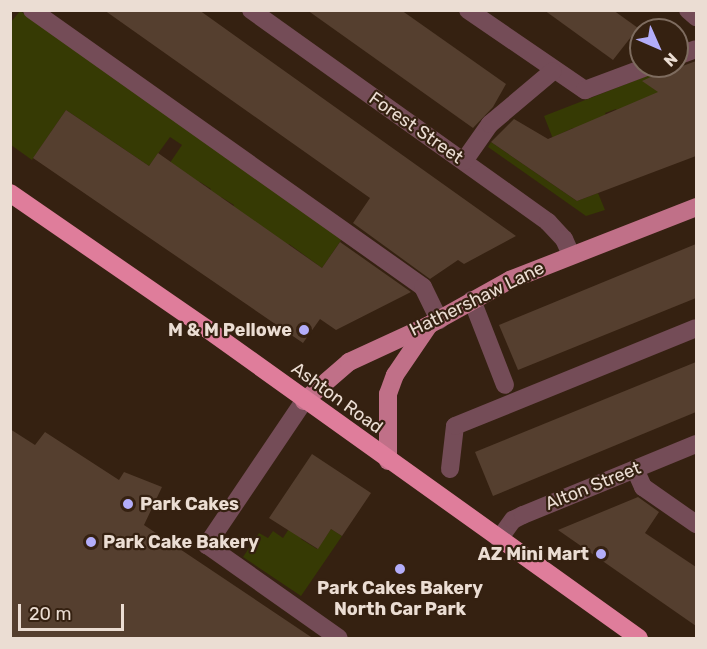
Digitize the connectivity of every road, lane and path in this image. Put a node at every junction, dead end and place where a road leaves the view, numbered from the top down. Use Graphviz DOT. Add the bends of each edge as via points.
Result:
graph roads {
  1 [pos="32,10"];
  2 [pos="251,10"];
  3 [pos="468,10"];
  4 [pos="688,10"];
  5 [pos="696,17"];
  6 [pos="553,71"];
  7 [pos="629,74"];
  8 [pos="464,162"];
  9 [pos="10,193"];
  10 [pos="696,207"];
  11 [pos="571,255"];
  12 [pos="472,300"];
  13 [pos="434,322"];
  14 [pos="696,328"];
  15 [pos="505,385"];
  16 [pos="304,401"];
  17 [pos="696,444"];
  18 [pos="388,461"];
  19 [pos="450,469"];
  20 [pos="635,469"];
  21 [pos="696,524"];
  22 [pos="499,539"];
  23 [pos="339,639"];
  24 [pos="639,639"];
  1 -- 13 [label="street" via="423,287"];
  2 -- 8 [label="street, Forest Street"];
  3 -- 6 [label="street"];
  4 -- 5 [label="street"];
  6 -- 7 [label="street" via="585,90"];
  6 -- 8 [label="street" via="490,124"];
  8 -- 11 [label="street, Forest Street" via="548,222 564,239"];
  9 -- 16 [label="highway, Ashton Road"];
  10 -- 11 [label="main road, Hathershaw Lane"];
  11 -- 12 [label="main road, Hathershaw Lane"];
  12 -- 13 [label="main road, Hathershaw Lane"];
  12 -- 15 [label="street"];
  13 -- 16 [label="main road, Hathershaw Lane" via="349,363"];
  13 -- 18 [label="main road" via="395,375 388,394"];
  14 -- 19 [label="street" via="455,426"];
  16 -- 18 [label="highway, Ashton Road"];
  16 -- 23 [label="street" via="207,545"];
  17 -- 20 [label="street, Alton Street"];
  18 -- 22 [label="highway, Ashton Road"];
  20 -- 21 [label="street" via="644,487"];
  20 -- 22 [label="street, Alton Street" via="513,520"];
  22 -- 24 [label="highway, Ashton Road"];
}
